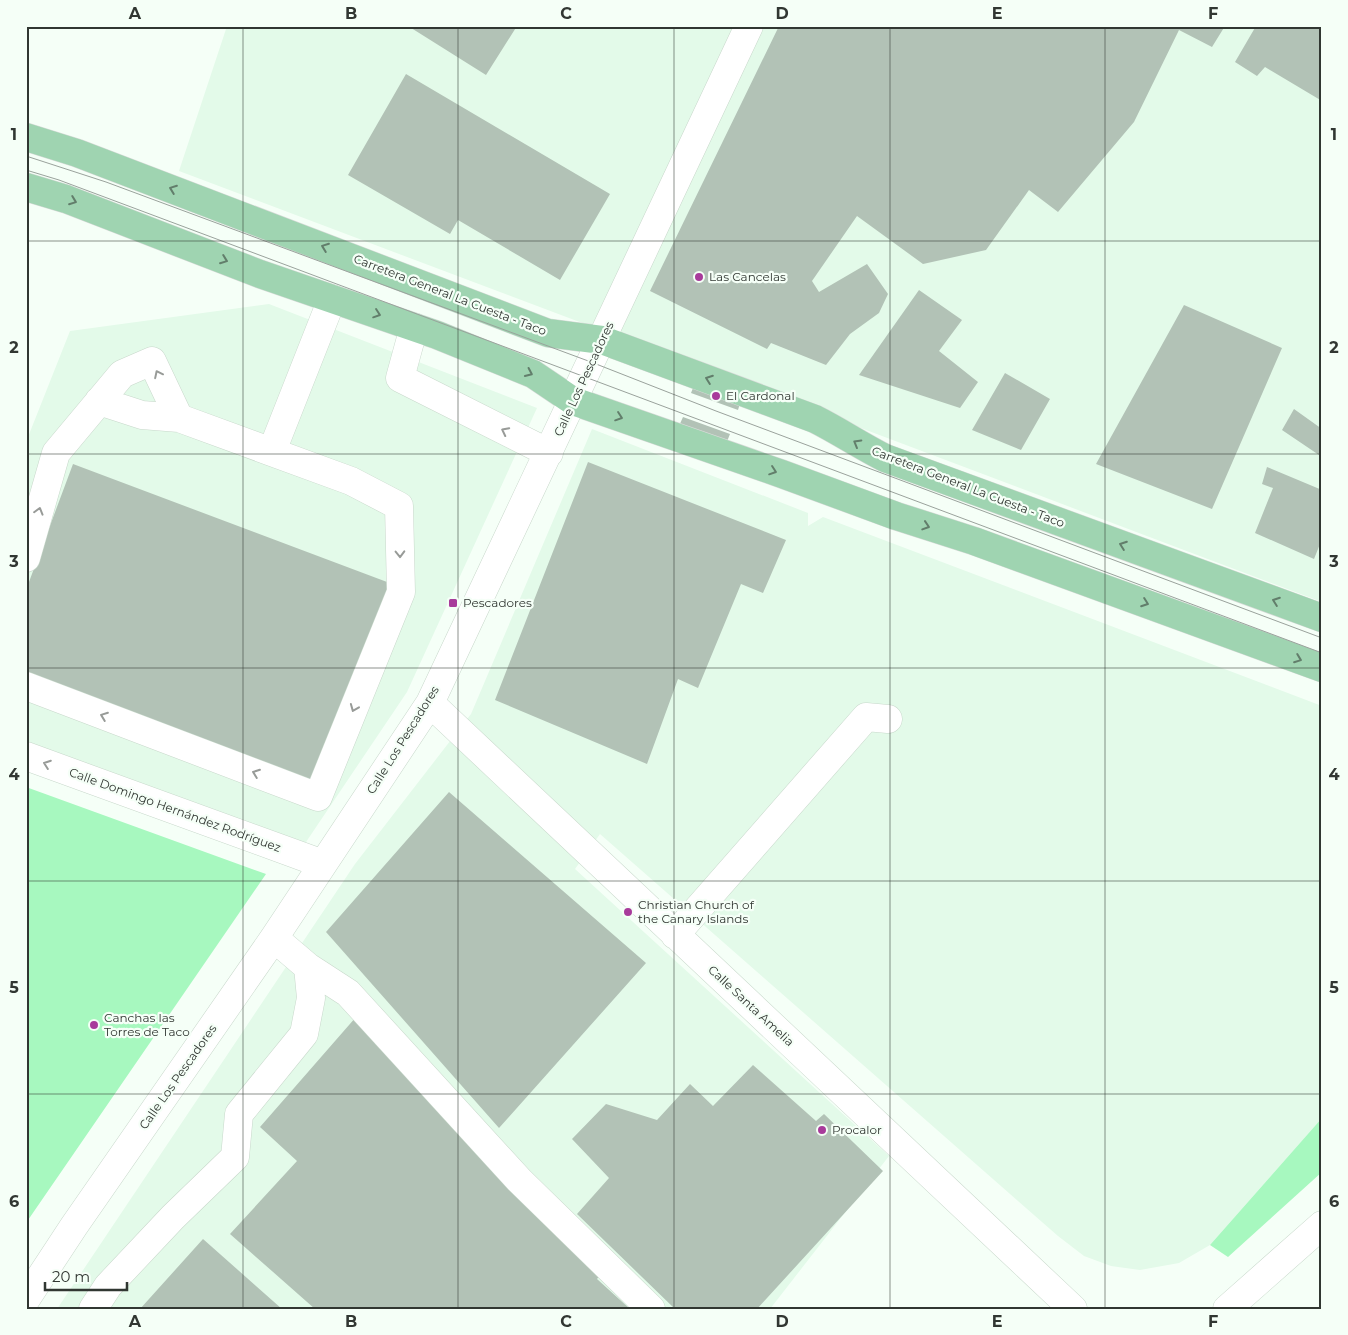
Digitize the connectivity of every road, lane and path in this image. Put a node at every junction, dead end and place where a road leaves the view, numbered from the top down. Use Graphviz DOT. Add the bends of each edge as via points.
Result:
graph roads {
  1 [pos="749,26"];
  2 [pos="26,137"];
  3 [pos="26,187"];
  4 [pos="332,298"];
  5 [pos="414,327"];
  6 [pos="602,340"];
  7 [pos="100,401"];
  8 [pos="573,401"];
  9 [pos="179,418"];
  10 [pos="272,451"];
  11 [pos="549,453"];
  12 [pos="26,558"];
  13 [pos="1322,618"];
  14 [pos="1322,668"];
  15 [pos="26,686"];
  16 [pos="430,702"];
  17 [pos="888,719"];
  18 [pos="26,756"];
  19 [pos="323,864"];
  20 [pos="675,935"];
  21 [pos="274,938"];
  22 [pos="308,967"];
  23 [pos="1322,1225"];
  24 [pos="26,1299"];
  25 [pos="94,1309"];
  26 [pos="651,1309"];
  27 [pos="1073,1309"];
  28 [pos="1227,1309"];
  1 -- 6 [label="street, Calle Los Pescadores"];
  6 -- 2 [label="main road, Carretera General La Cuesta - Taco, one-way" via="548,333 77,153"];
  3 -- 4 [label="main road, one-way"];
  4 -- 5 [label="main road, one-way"];
  4 -- 10 [label="street"];
  5 -- 8 [label="main road, one-way" via="534,374"];
  11 -- 5 [label="street, one-way" via="400,378"];
  6 -- 8 [label="street, Calle Los Pescadores"];
  13 -- 6 [label="main road, Carretera General La Cuesta - Taco, one-way" via="885,458 815,419"];
  7 -- 9 [label="street" via="142,415"];
  9 -- 7 [label="street, one-way" via="152,362 122,374"];
  12 -- 7 [label="street, one-way" via="56,453"];
  8 -- 11 [label="street, Calle Los Pescadores"];
  8 -- 14 [label="main road, one-way" via="974,541"];
  9 -- 10 [label="street"];
  10 -- 15 [label="street, one-way" via="351,481 399,506 401,592 318,797"];
  11 -- 16 [label="street, Calle Los Pescadores"];
  16 -- 19 [label="street, Calle Los Pescadores"];
  16 -- 20 [label="street, Calle Santa Amelia"];
  17 -- 20 [label="street" via="866,717"];
  19 -- 18 [label="street, Calle Domingo Hernández Rodríguez, one-way"];
  19 -- 21 [label="street, Calle Los Pescadores"];
  20 -- 27 [label="street, Calle Santa Amelia"];
  21 -- 22 [label="street"];
  21 -- 24 [label="street, Calle Los Pescadores"];
  22 -- 25 [label="street" via="311,998 304,1034 239,1114 235,1157 108,1286"];
  22 -- 26 [label="street" via="348,993 519,1180"];
  23 -- 28 [label="street"];
}
